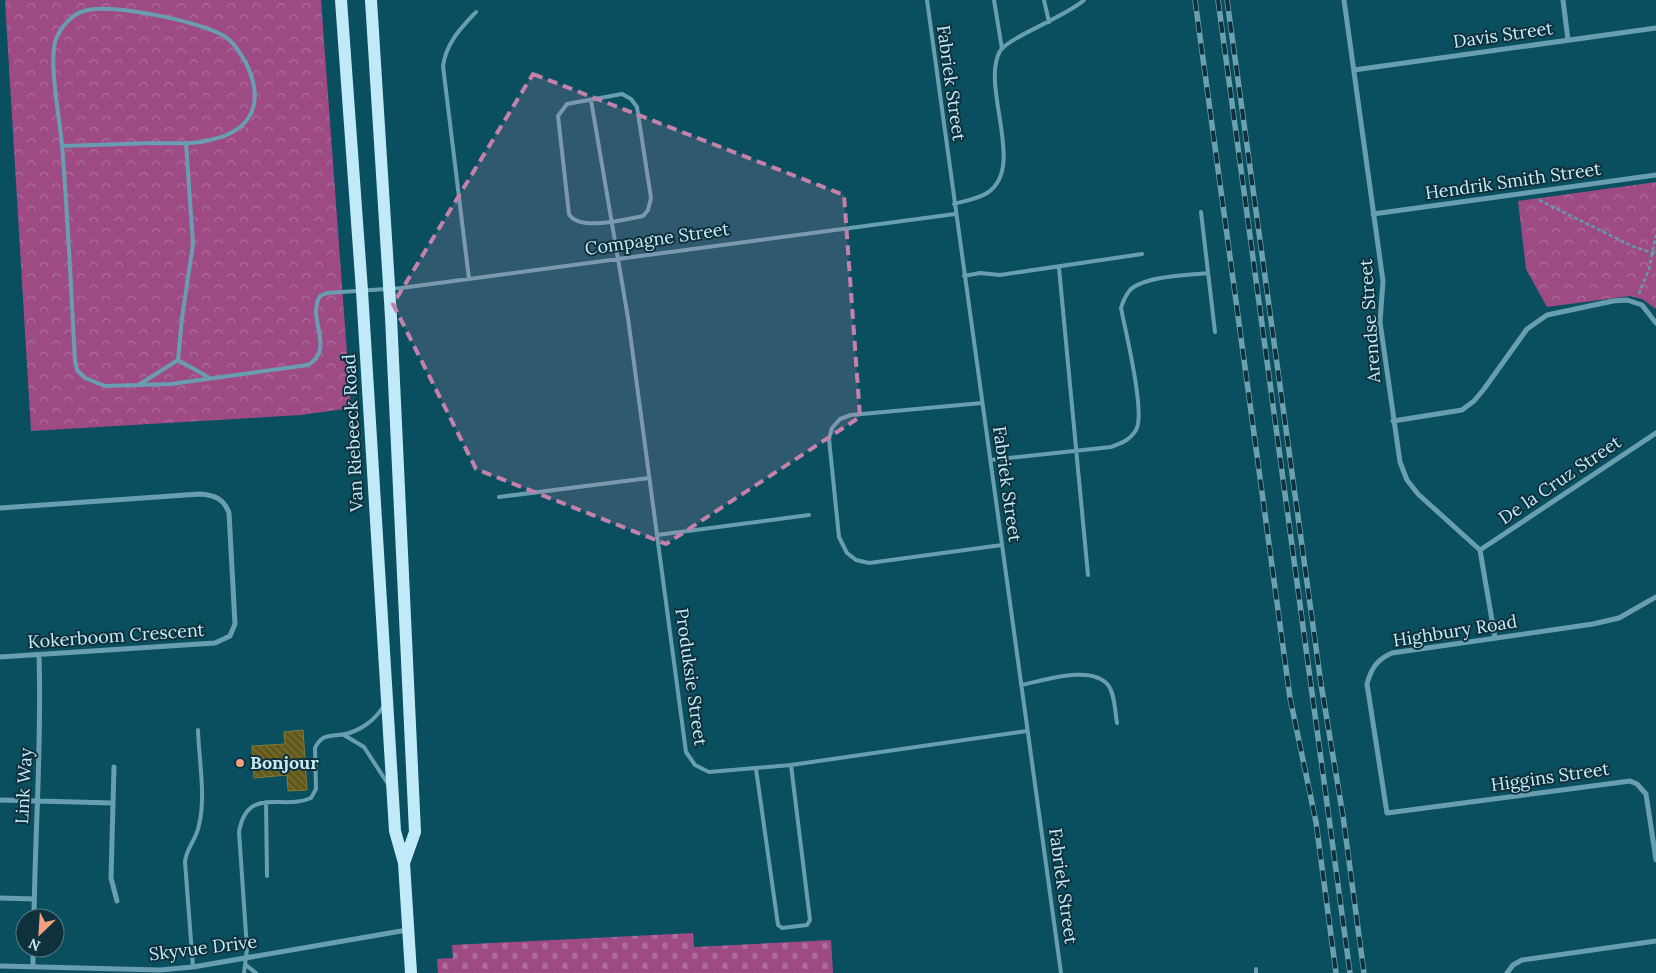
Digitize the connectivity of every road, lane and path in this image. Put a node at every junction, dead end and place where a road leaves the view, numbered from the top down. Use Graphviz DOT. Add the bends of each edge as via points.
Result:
graph roads {
  1 [pos="342,0"];
  2 [pos="371,0"];
  3 [pos="926,0"];
  4 [pos="994,0"];
  5 [pos="1044,0"];
  6 [pos="1084,0"];
  7 [pos="1344,0"];
  8 [pos="1563,0"];
  9 [pos="476,12"];
  10 [pos="1049,22"];
  11 [pos="1656,28"];
  12 [pos="1568,40"];
  13 [pos="1002,49"];
  14 [pos="1354,70"];
  15 [pos="591,100"];
  16 [pos="186,143"];
  17 [pos="62,146"];
  18 [pos="1656,174"];
  19 [pos="1537,191"];
  20 [pos="954,204"];
  21 [pos="1201,212"];
  22 [pos="955,214"];
  23 [pos="1373,214"];
  24 [pos="613,222"];
  25 [pos="1656,235"];
  26 [pos="1652,252"];
  27 [pos="1142,254"];
  28 [pos="1656,254"];
  29 [pos="616,258"];
  30 [pos="1059,268"];
  31 [pos="1208,272"];
  32 [pos="964,276"];
  33 [pos="470,278"];
  34 [pos="389,289"];
  35 [pos="362,290"];
  36 [pos="1636,302"];
  37 [pos="1656,323"];
  38 [pos="1215,332"];
  39 [pos="178,360"];
  40 [pos="208,377"];
  41 [pos="140,384"];
  42 [pos="982,403"];
  43 [pos="1393,421"];
  44 [pos="1656,432"];
  45 [pos="1075,450"];
  46 [pos="990,460"];
  47 [pos="649,478"];
  48 [pos="499,496"];
  49 [pos="0,508"];
  50 [pos="808,515"];
  51 [pos="657,536"];
  52 [pos="1002,545"];
  53 [pos="1480,550"];
  54 [pos="1088,575"];
  55 [pos="1656,596"];
  56 [pos="1495,638"];
  57 [pos="39,655"];
  58 [pos="0,657"];
  59 [pos="1021,685"];
  60 [pos="387,701"];
  61 [pos="1117,723"];
  62 [pos="198,730"];
  63 [pos="1027,731"];
  64 [pos="344,734"];
  65 [pos="791,766"];
  66 [pos="114,767"];
  67 [pos="756,769"];
  68 [pos="392,790"];
  69 [pos="0,800"];
  70 [pos="36,801"];
  71 [pos="266,802"];
  72 [pos="113,803"];
  73 [pos="1387,813"];
  74 [pos="1656,860"];
  75 [pos="404,863"];
  76 [pos="267,876"];
  77 [pos="0,898"];
  78 [pos="34,899"];
  79 [pos="117,901"];
  80 [pos="34,908"];
  81 [pos="407,930"];
  82 [pos="1656,941"];
  83 [pos="33,958"];
  84 [pos="247,958"];
  85 [pos="246,964"];
  86 [pos="0,966"];
  87 [pos="33,967"];
  88 [pos="193,967"];
  89 [pos="55,970"];
  90 [pos="244,973"];
  91 [pos="256,973"];
  92 [pos="411,973"];
  93 [pos="1061,973"];
  94 [pos="1507,973"];
  1 -- 35 [label="main road, Van Riebeeck Road"];
  2 -- 34 [label="main road, Van Riebeeck Road"];
  3 -- 20 [label="lane, Fabriek Street"];
  4 -- 13 [label="lane"];
  5 -- 10 [label="lane"];
  6 -- 10 [label="lane"];
  7 -- 14 [label="street, Arendse Street"];
  8 -- 12 [label="street"];
  9 -- 33 [label="lane" via="449,45 443,66"];
  10 -- 13 [label="lane"];
  11 -- 12 [label="street, Davis Street"];
  12 -- 14 [label="street, Davis Street"];
  13 -- 20 [label="lane" via="995,65 1003,167 996,184 986,194"];
  14 -- 23 [label="street, Arendse Street"];
  15 -- 24 [label="lane, Produksie Street"];
  15 -- 24 [label="lane" via="567,104 558,120 569,214 580,223"];
  15 -- 24 [label="lane" via="622,94 637,107 650,205 643,216"];
  16 -- 17 [label="lane"];
  16 -- 17 [label="lane" via="232,133 251,116 256,104 256,88 239,50 208,28 100,8 82,11 71,18 56,39 53,55"];
  16 -- 39 [label="lane" via="193,244"];
  17 -- 41 [label="lane" via="77,370 85,378 105,386"];
  18 -- 19 [label="street, Hendrik Smith Street"];
  19 -- 23 [label="street, Hendrik Smith Street"];
  19 -- 26 [label="path" via="1538,199 1558,211"];
  20 -- 22 [label="lane, Fabriek Street"];
  21 -- 31 [label="lane"];
  22 -- 29 [label="lane, Compagne Street"];
  22 -- 32 [label="lane, Fabriek Street"];
  23 -- 43 [label="street, Arendse Street" via="1383,281 1380,322"];
  24 -- 29 [label="lane, Produksie Street"];
  25 -- 26 [label="path"];
  26 -- 28 [label="path"];
  26 -- 36 [label="path"];
  27 -- 30 [label="lane"];
  29 -- 33 [label="lane, Compagne Street"];
  29 -- 47 [label="lane, Produksie Street" via="628,318"];
  30 -- 32 [label="lane"];
  30 -- 45 [label="lane"];
  31 -- 38 [label="lane"];
  31 -- 45 [label="lane" via="1144,282 1129,291 1121,308 1139,409 1138,429 1127,441"];
  32 -- 42 [label="lane, Fabriek Street"];
  33 -- 34 [label="lane, Compagne Street"];
  34 -- 35 [label="lane, Compagne Street"];
  34 -- 75 [label="main road, Van Riebeeck Road" via="415,832"];
  35 -- 40 [label="lane, Compagne Street" via="336,291 320,296 316,308 322,348 317,360 308,365"];
  35 -- 60 [label="main road, Van Riebeeck Road"];
  36 -- 37 [label="street" via="1650,313"];
  36 -- 43 [label="street" via="1613,301 1547,315 1526,329 1484,389 1462,410"];
  39 -- 40 [label="lane"];
  39 -- 41 [label="lane"];
  40 -- 41 [label="lane" via="171,384"];
  42 -- 46 [label="lane, Fabriek Street"];
  42 -- 52 [label="lane" via="851,415 840,420 832,428 829,452 839,537 847,553 856,560 869,563"];
  43 -- 53 [label="street, Arendse Street" via="1400,462 1407,480"];
  44 -- 53 [label="street, De la Cruz Street"];
  45 -- 46 [label="lane"];
  45 -- 54 [label="lane"];
  46 -- 52 [label="lane, Fabriek Street"];
  47 -- 48 [label="lane"];
  47 -- 51 [label="lane, Produksie Street"];
  49 -- 57 [label="street, Kokerboom Crescent" via="200,494 219,498 229,513 235,624 230,636 215,643"];
  50 -- 51 [label="lane"];
  51 -- 67 [label="lane, Produksie Street" via="686,752 694,766 709,772"];
  52 -- 59 [label="lane, Fabriek Street"];
  53 -- 56 [label="street"];
  55 -- 56 [label="street, Highbury Road" via="1631,612 1606,622"];
  56 -- 73 [label="street, Highbury Road" via="1392,652 1373,667 1367,684"];
  57 -- 58 [label="street, Kokerboom Crescent"];
  57 -- 70 [label="street, Link Way" via="41,730"];
  59 -- 61 [label="lane" via="1076,674 1094,676 1104,681 1112,691"];
  59 -- 63 [label="lane, Fabriek Street"];
  60 -- 64 [label="lane" via="366,725"];
  60 -- 68 [label="main road, Van Riebeeck Road"];
  62 -- 88 [label="lane" via="201,816 184,862"];
  63 -- 65 [label="lane, Produksie Street"];
  63 -- 93 [label="lane, Fabriek Street"];
  64 -- 68 [label="lane" via="364,746"];
  64 -- 71 [label="lane" via="328,735 317,742 316,789 311,798"];
  65 -- 67 [label="lane, Produksie Street"];
  65 -- 67 [label="lane" via="810,920 807,925 782,928 778,925"];
  66 -- 72 [label="street"];
  68 -- 75 [label="main road, Van Riebeeck Road" via="395,831"];
  69 -- 70 [label="street"];
  70 -- 72 [label="street"];
  70 -- 78 [label="street, Link Way"];
  71 -- 76 [label="lane"];
  71 -- 84 [label="lane" via="251,808 241,822 239,832"];
  72 -- 79 [label="street" via="111,878"];
  73 -- 74 [label="street, Higgins Street" via="1630,781 1646,794"];
  75 -- 81 [label="main road, Van Riebeeck Road"];
  77 -- 78 [label="street"];
  78 -- 80 [label="street, Link Way"];
  81 -- 84 [label="street, Skyvue Drive"];
  81 -- 92 [label="main road, Van Riebeeck Road"];
  82 -- 94 [label="street" via="1522,960 1512,965"];
  83 -- 87 [label="street"];
  84 -- 85 [label="lane"];
  84 -- 88 [label="street, Skyvue Drive"];
  85 -- 90 [label="lane"];
  85 -- 91 [label="lane"];
  86 -- 87 [label="street, Skyvue Drive"];
  87 -- 89 [label="street, Skyvue Drive"];
  88 -- 89 [label="street, Skyvue Drive"];
}
